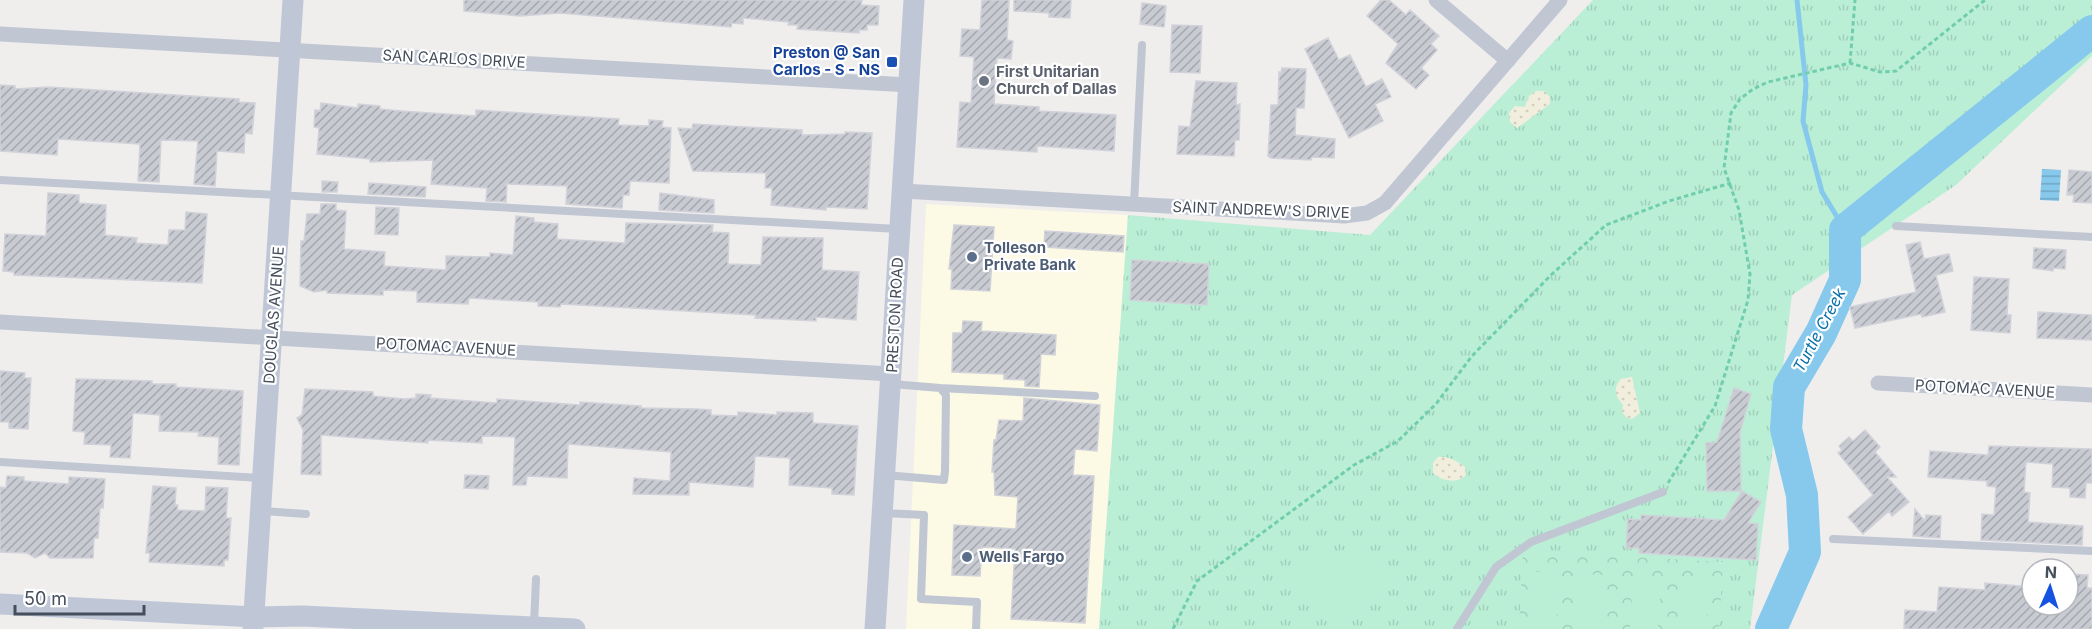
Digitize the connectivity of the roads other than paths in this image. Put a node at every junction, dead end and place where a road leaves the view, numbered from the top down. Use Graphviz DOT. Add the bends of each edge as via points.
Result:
graph roads {
  1 [pos="293,0"];
  2 [pos="914,0"];
  3 [pos="1436,0"];
  4 [pos="1560,0"];
  5 [pos="0,34"];
  6 [pos="1142,45"];
  7 [pos="290,50"];
  8 [pos="1508,61"];
  9 [pos="909,85"];
  10 [pos="0,180"];
  11 [pos="902,191"];
  12 [pos="281,195"];
  13 [pos="1134,204"];
  14 [pos="1896,226"];
  15 [pos="900,230"];
  16 [pos="2092,237"];
  17 [pos="0,322"];
  18 [pos="272,337"];
  19 [pos="891,379"];
  20 [pos="1878,383"];
  21 [pos="940,388"];
  22 [pos="2092,395"];
  23 [pos="1095,396"];
  24 [pos="0,462"];
  25 [pos="885,475"];
  26 [pos="264,478"];
  27 [pos="1663,492"];
  28 [pos="261,511"];
  29 [pos="306,513"];
  30 [pos="883,513"];
  31 [pos="1833,538"];
  32 [pos="2092,551"];
  33 [pos="536,579"];
  34 [pos="0,604"];
  35 [pos="258,625"];
  36 [pos="534,628"];
  37 [pos="302,629"];
  38 [pos="575,629"];
  39 [pos="876,629"];
  40 [pos="976,629"];
  41 [pos="1457,629"];
  1 -- 7 [label="main road, DOUGLAS AVENUE"];
  2 -- 9 [label="main road, PRESTON ROAD"];
  3 -- 8 [label="street"];
  4 -- 8 [label="street, SAINT ANDREW'S DRIVE"];
  5 -- 7 [label="street, SAN CARLOS DRIVE"];
  6 -- 13 [label="lane"];
  7 -- 9 [label="street, SAN CARLOS DRIVE"];
  7 -- 12 [label="main road, DOUGLAS AVENUE"];
  8 -- 13 [label="street, SAINT ANDREW'S DRIVE" via="1385,203 1367,213 1344,216"];
  9 -- 11 [label="main road, PRESTON ROAD"];
  10 -- 12 [label="lane"];
  11 -- 13 [label="street, SAINT ANDREW'S DRIVE"];
  11 -- 15 [label="main road, PRESTON ROAD"];
  12 -- 15 [label="lane"];
  12 -- 18 [label="main road, DOUGLAS AVENUE"];
  14 -- 16 [label="lane"];
  15 -- 19 [label="main road, PRESTON ROAD"];
  17 -- 18 [label="street, POTOMAC AVENUE"];
  18 -- 19 [label="street, POTOMAC AVENUE"];
  18 -- 26 [label="main road, DOUGLAS AVENUE"];
  19 -- 21 [label="lane"];
  19 -- 25 [label="main road, PRESTON ROAD"];
  20 -- 22 [label="street, POTOMAC AVENUE"];
  21 -- 23 [label="lane"];
  21 -- 25 [label="lane" via="946,395 944,480"];
  24 -- 26 [label="lane"];
  25 -- 30 [label="main road, PRESTON ROAD"];
  26 -- 28 [label="main road, DOUGLAS AVENUE"];
  27 -- 41 [label="lane" via="1531,542 1496,567"];
  28 -- 29 [label="lane"];
  28 -- 35 [label="main road, DOUGLAS AVENUE"];
  30 -- 39 [label="main road, PRESTON ROAD"];
  30 -- 40 [label="lane" via="924,515 921,599 977,603"];
  31 -- 32 [label="lane"];
  33 -- 36 [label="lane"];
  34 -- 35 [label="main road"];
  35 -- 36 [label="main road" via="303,616"];
  35 -- 37 [label="main road"];
  36 -- 38 [label="main road"];
}
